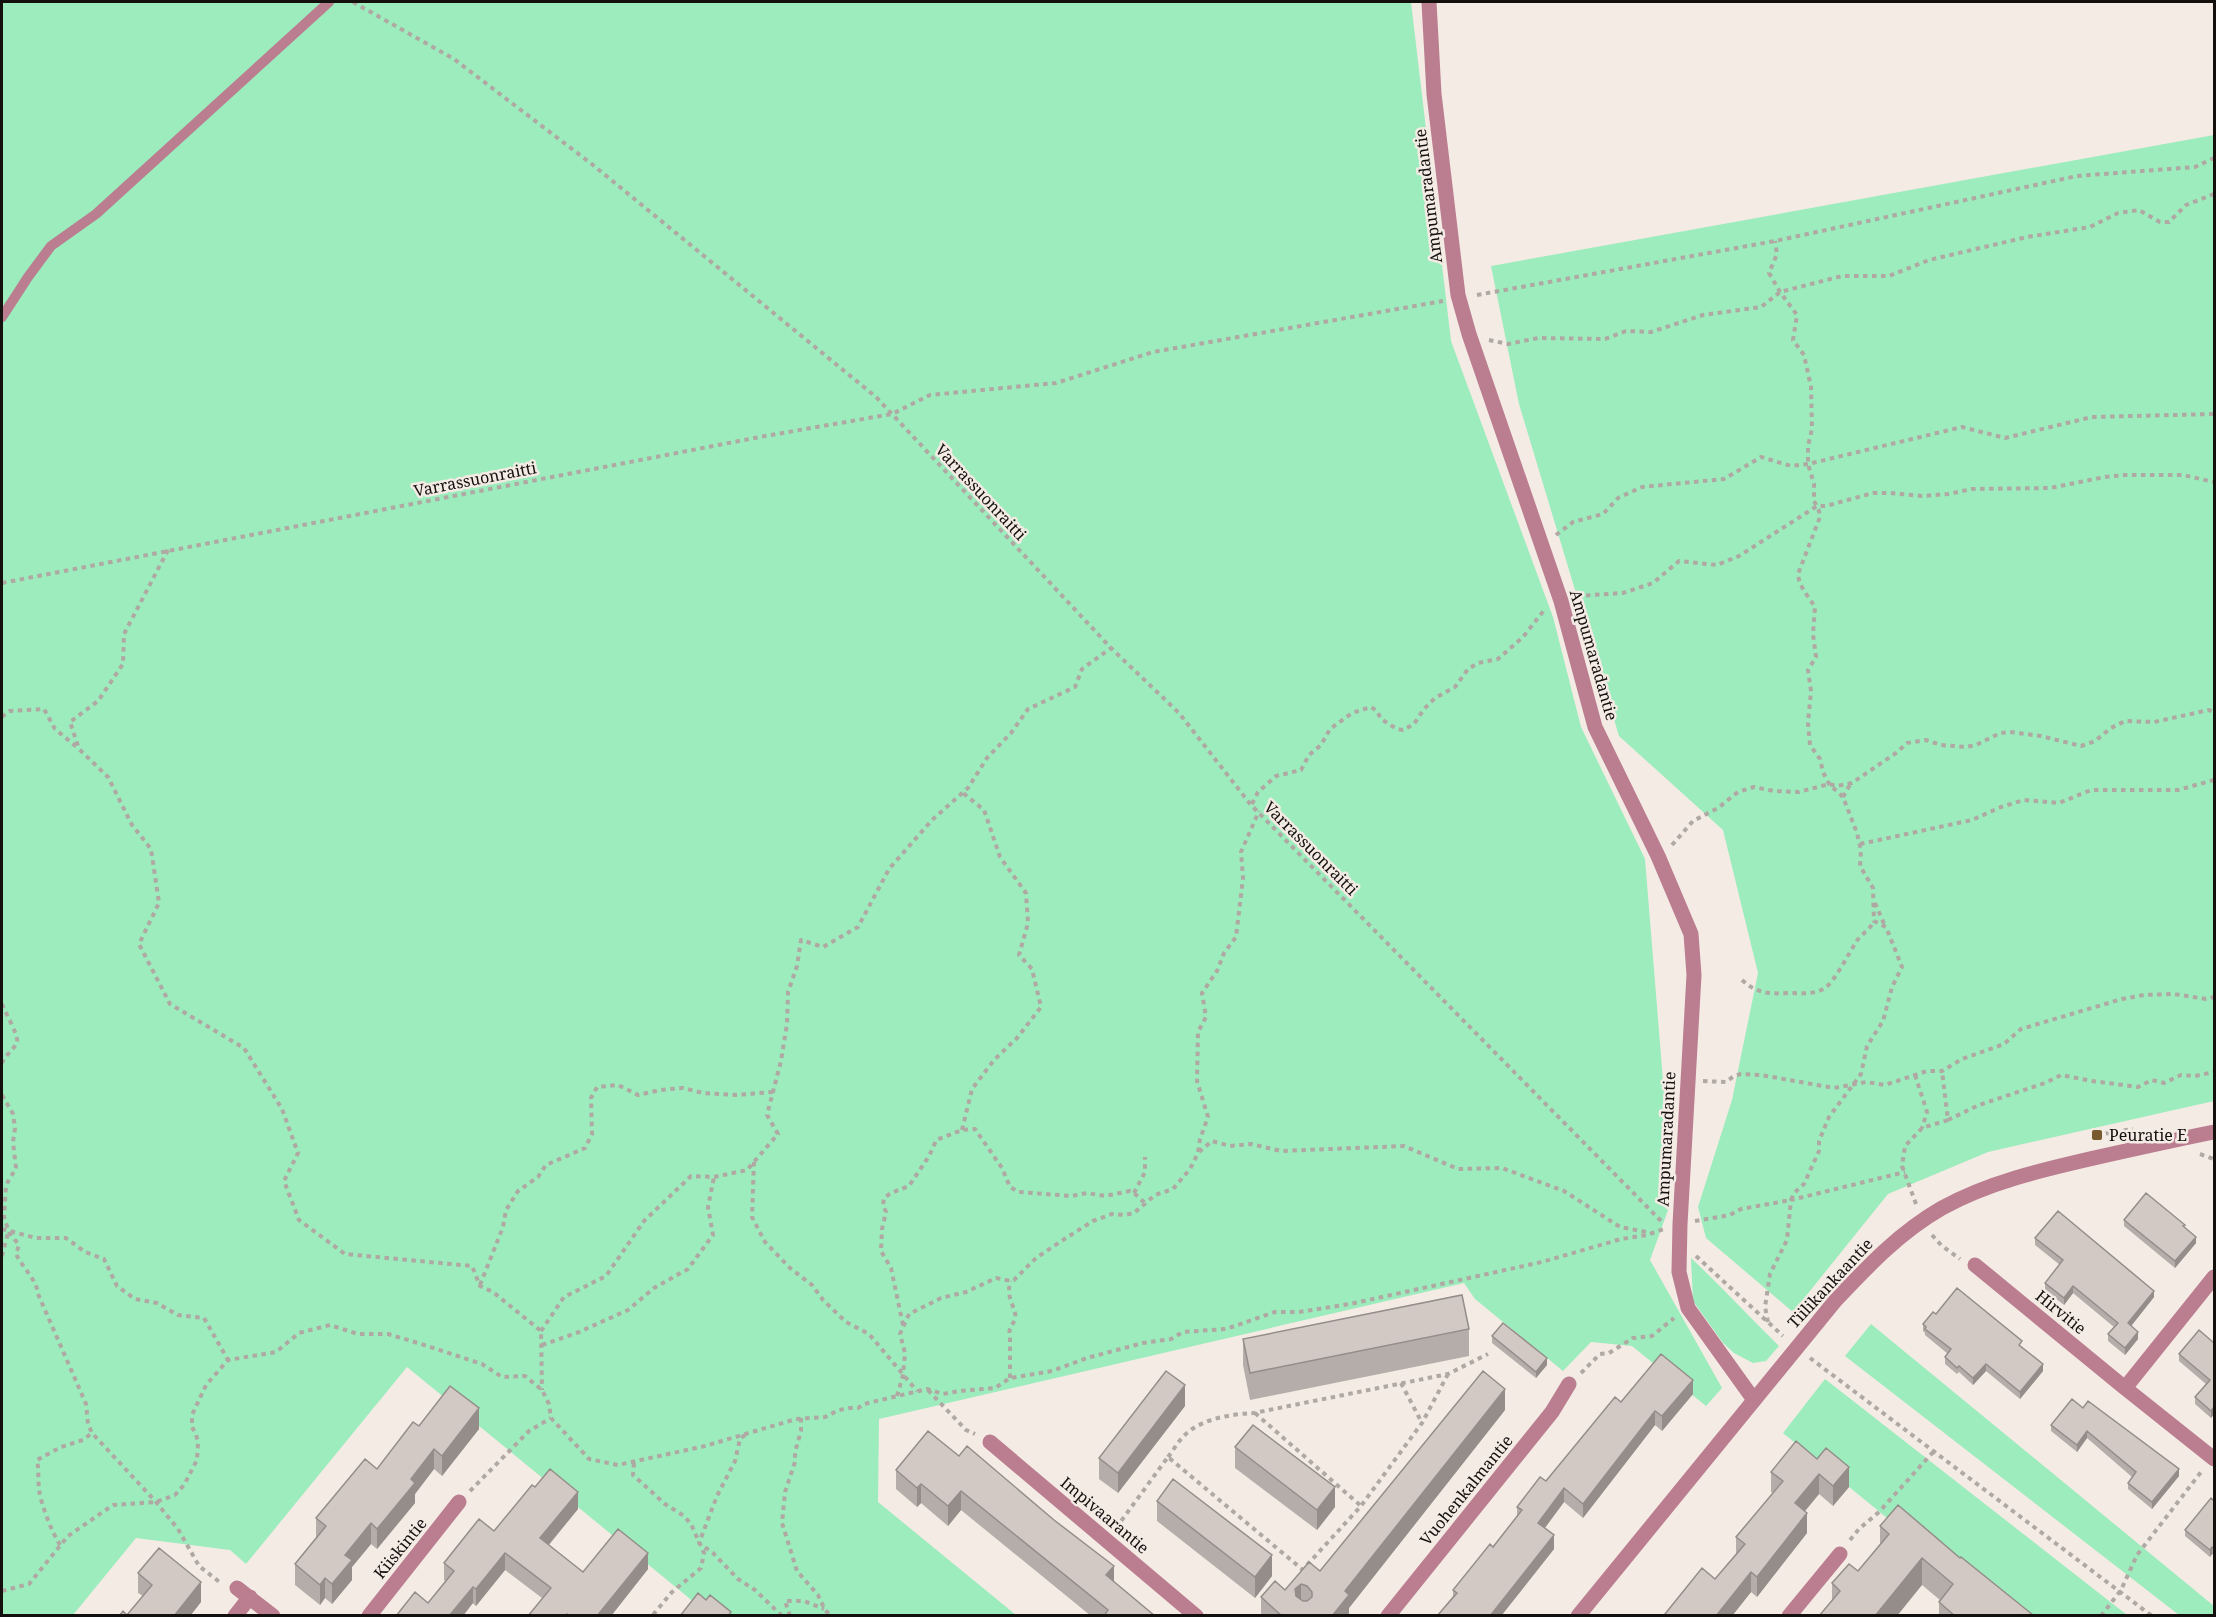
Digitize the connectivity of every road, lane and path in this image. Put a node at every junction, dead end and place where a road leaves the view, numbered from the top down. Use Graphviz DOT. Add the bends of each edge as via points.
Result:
graph roads {
  1 [pos="329,2"];
  2 [pos="353,2"];
  3 [pos="1429,2"];
  4 [pos="2214,158"];
  5 [pos="2214,194"];
  6 [pos="1775,241"];
  7 [pos="1780,292"];
  8 [pos="1458,299"];
  9 [pos="2,317"];
  10 [pos="1469,334"];
  11 [pos="892,414"];
  12 [pos="2214,414"];
  13 [pos="1808,464"];
  14 [pos="2214,482"];
  15 [pos="1817,506"];
  16 [pos="1543,544"];
  17 [pos="168,550"];
  18 [pos="2,583"];
  19 [pos="1561,601"];
  20 [pos="1111,648"];
  21 [pos="2214,712"];
  22 [pos="2,717"];
  23 [pos="79,749"];
  24 [pos="2214,780"];
  25 [pos="1852,783"];
  26 [pos="1829,784"];
  27 [pos="963,793"];
  28 [pos="1843,797"];
  29 [pos="1251,804"];
  30 [pos="1259,811"];
  31 [pos="1860,844"];
  32 [pos="1658,856"];
  33 [pos="1875,902"];
  34 [pos="1874,921"];
  35 [pos="1886,927"];
  36 [pos="1742,980"];
  37 [pos="2214,997"];
  38 [pos="2,1004"];
  39 [pos="2,1063"];
  40 [pos="1942,1071"];
  41 [pos="2214,1072"];
  42 [pos="1915,1075"];
  43 [pos="1688,1083"];
  44 [pos="1854,1084"];
  45 [pos="773,1092"];
  46 [pos="2,1095"];
  47 [pos="1948,1120"];
  48 [pos="1922,1128"];
  49 [pos="962,1130"];
  50 [pos="2214,1132"];
  51 [pos="1198,1153"];
  52 [pos="2192,1155"];
  53 [pos="1145,1157"];
  54 [pos="2214,1159"];
  55 [pos="754,1162"];
  56 [pos="1905,1172"];
  57 [pos="714,1177"];
  58 [pos="1134,1193"];
  59 [pos="1791,1200"];
  60 [pos="1145,1203"];
  61 [pos="1924,1220"];
  62 [pos="1674,1226"];
  63 [pos="1941,1228"];
  64 [pos="2,1229"];
  65 [pos="9,1232"];
  66 [pos="1652,1233"];
  67 [pos="1932,1234"];
  68 [pos="1923,1240"];
  69 [pos="1679,1241"];
  70 [pos="2,1256"];
  71 [pos="1975,1265"];
  72 [pos="2214,1277"];
  73 [pos="1011,1281"];
  74 [pos="480,1286"];
  75 [pos="1688,1308"];
  76 [pos="1769,1325"];
  77 [pos="903,1326"];
  78 [pos="542,1331"];
  79 [pos="542,1345"];
  80 [pos="1797,1347"];
  81 [pos="1818,1349"];
  82 [pos="1488,1354"];
  83 [pos="1810,1358"];
  84 [pos="228,1360"];
  85 [pos="1803,1367"];
  86 [pos="1448,1374"];
  87 [pos="903,1375"];
  88 [pos="1010,1378"];
  89 [pos="1401,1383"];
  90 [pos="1569,1384"];
  91 [pos="2125,1388"];
  92 [pos="927,1389"];
  93 [pos="542,1390"];
  94 [pos="917,1391"];
  95 [pos="897,1396"];
  96 [pos="1754,1400"];
  97 [pos="1254,1413"];
  98 [pos="551,1418"];
  99 [pos="801,1418"];
  100 [pos="1422,1424"];
  101 [pos="92,1433"];
  102 [pos="745,1434"];
  103 [pos="990,1442"];
  104 [pos="1934,1451"];
  105 [pos="1168,1458"];
  106 [pos="2213,1458"];
  107 [pos="634,1463"];
  108 [pos="156,1502"];
  109 [pos="459,1502"];
  110 [pos="1361,1506"];
  111 [pos="1107,1540"];
  112 [pos="699,1543"];
  113 [pos="60,1545"];
  114 [pos="1840,1554"];
  115 [pos="1303,1570"];
  116 [pos="1299,1578"];
  117 [pos="2121,1590"];
  118 [pos="2,1591"];
  119 [pos="241,1602"];
  120 [pos="825,1610"];
  121 [pos="273,1616"];
  122 [pos="369,1616"];
  123 [pos="652,1616"];
  124 [pos="782,1616"];
  125 [pos="790,1616"];
  126 [pos="831,1616"];
  127 [pos="1196,1616"];
  128 [pos="1388,1616"];
  129 [pos="1578,1616"];
  130 [pos="1789,1616"];
  131 [pos="2101,1616"];
  132 [pos="2152,1616"];
  1 -- 9 [label="lane" via="96,213 51,246"];
  2 -- 11 [label="path" via="454,59 593,165"];
  3 -- 8 [label="street, Ampumaradantie" via="1434,94"];
  4 -- 6 [label="path" via="2195,167 2077,176"];
  5 -- 7 [label="path" via="2186,205 2169,222 2160,222 2139,210 2118,213 2090,227 1929,260 1889,276 1842,276"];
  6 -- 7 [label="path" via="1777,254 1769,273"];
  6 -- 8 [label="path"];
  7 -- 10 [label="path" via="1761,307 1703,315 1651,332 1626,332 1605,339 1538,338 1508,344"];
  7 -- 13 [label="path" via="1797,315 1793,340 1804,355 1811,387"];
  8 -- 10 [label="street, Ampumaradantie"];
  8 -- 11 [label="path" via="1153,352 1056,382 930,395"];
  10 -- 16 [label="street, Ampumaradantie"];
  11 -- 17 [label="path, Varrassuonraitti"];
  11 -- 20 [label="path, Varrassuonraitti"];
  12 -- 13 [label="path" via="2092,417 2005,438 1962,427"];
  13 -- 15 [label="path"];
  13 -- 16 [label="path" via="1791,466 1761,457 1724,478 1642,487 1618,498 1603,514 1574,522"];
  14 -- 15 [label="path" via="2183,475 2125,475 2050,488 1971,489 1922,496 1873,493"];
  15 -- 19 [label="path" via="1717,565 1679,561 1653,583 1623,593 1581,595"];
  15 -- 26 [label="path" via="1819,522 1800,564 1798,579 1815,607 1813,634 1817,654 1808,670 1810,746 1820,759"];
  16 -- 19 [label="street, Ampumaradantie"];
  17 -- 18 [label="path, Varrassuonraitti"];
  17 -- 23 [label="path" via="124,634 123,664 98,702 70,722"];
  19 -- 29 [label="path" via="1545,609 1523,637 1498,659 1468,669 1455,687 1424,709 1414,724 1397,729 1371,707 1352,713 1328,731 1322,745 1309,755 1301,770 1276,776"];
  19 -- 32 [label="street, Ampumaradantie" via="1595,726"];
  20 -- 27 [label="path" via="1082,669 1075,687 1028,709"];
  20 -- 29 [label="path, Varrassuonraitti" via="1179,713"];
  21 -- 25 [label="path" via="2154,722 2125,720 2081,746 2010,732 1966,747 1915,741"];
  22 -- 23 [label="path" via="9,711 44,710 54,729"];
  23 -- 74 [label="path" via="108,777 132,825 152,849 159,903 139,944 170,1004 244,1048 282,1109 298,1153 285,1181 299,1220 345,1254 472,1266"];
  24 -- 31 [label="path" via="2178,790 2091,790 2059,803 2024,800 1972,820"];
  25 -- 26 [label="path"];
  25 -- 28 [label="path"];
  26 -- 28 [label="path"];
  26 -- 32 [label="path" via="1799,792 1754,788 1738,792 1693,821"];
  27 -- 45 [label="path" via="932,820 889,868 858,927 823,947 801,940 788,992 787,1024"];
  27 -- 49 [label="path" via="984,810 1000,857 1026,893 1028,923 1019,955 1032,969 1041,1007 972,1089"];
  28 -- 31 [label="path"];
  29 -- 30 [label="path, Varrassuonraitti"];
  30 -- 51 [label="path" via="1241,852 1243,878 1236,937 1202,993 1206,1017 1198,1032 1197,1081 1208,1118"];
  30 -- 62 [label="path, Varrassuonraitti"];
  31 -- 33 [label="path" via="1860,866 1872,883"];
  32 -- 43 [label="street, Ampumaradantie" via="1691,934 1694,975"];
  33 -- 34 [label="path"];
  33 -- 35 [label="path"];
  34 -- 35 [label="path"];
  34 -- 36 [label="path" via="1825,987 1802,995 1777,996 1751,988"];
  35 -- 44 [label="path" via="1902,967"];
  37 -- 40 [label="path" via="2144,994 2122,999 2021,1029 2004,1044 1962,1059"];
  38 -- 39 [label="path" via="17,1035 17,1042"];
  40 -- 42 [label="path"];
  40 -- 47 [label="path"];
  41 -- 47 [label="path" via="2181,1075 2164,1083 2152,1080 2138,1087 2061,1075"];
  42 -- 44 [label="path" via="1885,1085"];
  42 -- 48 [label="path" via="1927,1112"];
  43 -- 44 [label="path" via="1726,1082 1741,1074 1834,1088"];
  43 -- 62 [label="street, Ampumaradantie"];
  44 -- 59 [label="path" via="1829,1117 1804,1184"];
  45 -- 55 [label="path" via="766,1115 778,1134"];
  45 -- 74 [label="path" via="735,1095 683,1088 638,1095 618,1085 597,1087 591,1098 591,1134 585,1148 546,1165 538,1177 518,1191 506,1210"];
  46 -- 65 [label="path" via="13,1114 15,1128 16,1168 6,1185 4,1217"];
  47 -- 48 [label="path"];
  48 -- 56 [label="path" via="1905,1146"];
  49 -- 58 [label="path" via="975,1130 1002,1168 1010,1187 1019,1192 1105,1197"];
  49 -- 77 [label="path" via="936,1140 930,1157 909,1186 884,1198 881,1251 891,1268"];
  50 -- 61 [label="street, Tiilikankaantie" via="2020,1176 1962,1198"];
  51 -- 60 [label="path" via="1173,1189"];
  51 -- 66 [label="path" via="1212,1141 1281,1151 1404,1146 1458,1170 1502,1168 1564,1191 1620,1227"];
  52 -- 54 [label="path"];
  53 -- 58 [label="path" via="1145,1172"];
  55 -- 57 [label="path" via="747,1170"];
  55 -- 87 [label="path" via="752,1217 765,1242 846,1322 869,1334"];
  56 -- 59 [label="path"];
  56 -- 61 [label="path"];
  57 -- 78 [label="path" via="691,1176 644,1221 606,1276 564,1297"];
  57 -- 79 [label="path" via="708,1207 713,1235 688,1269 654,1288 628,1310"];
  58 -- 60 [label="path"];
  59 -- 62 [label="path"];
  59 -- 76 [label="path" via="1786,1240 1768,1282 1765,1314"];
  60 -- 73 [label="path" via="1134,1213 1112,1214 1094,1221 1036,1258"];
  61 -- 67 [label="path"];
  61 -- 80 [label="street, Tiilikankaantie" via="1864,1270"];
  62 -- 66 [label="path"];
  62 -- 69 [label="street, Ampumaradantie"];
  63 -- 67 [label="path"];
  64 -- 65 [label="path"];
  65 -- 70 [label="path"];
  65 -- 84 [label="path" via="36,1238 66,1238 85,1252 104,1259 117,1286 135,1299 157,1303 178,1315 204,1318"];
  65 -- 101 [label="path" via="19,1245 16,1254 37,1286 86,1404"];
  66 -- 88 [label="path" via="1542,1262 1350,1304 1275,1312 1226,1329 1183,1332 1171,1339 1087,1358 1052,1371"];
  67 -- 68 [label="path"];
  67 -- 71 [label="path" via="1959,1259"];
  69 -- 75 [label="street, Ampumaradantie" via="1679,1272"];
  69 -- 76 [label="path"];
  71 -- 91 [label="street, Hirvitie"];
  72 -- 91 [label="street"];
  73 -- 77 [label="path" via="996,1278 941,1298 912,1311"];
  73 -- 88 [label="path" via="1008,1292 1015,1315 1009,1331"];
  74 -- 78 [label="path"];
  75 -- 90 [label="path" via="1652,1336 1633,1338 1609,1353 1600,1354"];
  75 -- 96 [label="street, Ampumaradantie"];
  76 -- 80 [label="path"];
  77 -- 87 [label="path"];
  78 -- 79 [label="path"];
  79 -- 93 [label="path"];
  80 -- 83 [label="path"];
  80 -- 96 [label="street, Tiilikankaantie"];
  81 -- 83 [label="path"];
  82 -- 86 [label="path"];
  83 -- 85 [label="path"];
  83 -- 104 [label="path"];
  84 -- 93 [label="path" via="276,1352 299,1333 330,1324 358,1334 388,1334 418,1343 483,1364 502,1377 525,1376"];
  84 -- 108 [label="path" via="206,1385 192,1415 198,1443 196,1464 176,1495"];
  86 -- 89 [label="path"];
  86 -- 100 [label="path"];
  87 -- 94 [label="path"];
  87 -- 95 [label="path"];
  88 -- 92 [label="path" via="995,1388 943,1394"];
  89 -- 97 [label="path"];
  89 -- 100 [label="path"];
  90 -- 128 [label="street, Vuohenkalmantie" via="1552,1412"];
  91 -- 106 [label="street, Hirvitie"];
  92 -- 94 [label="path"];
  92 -- 103 [label="path" via="966,1430"];
  93 -- 98 [label="path"];
  94 -- 95 [label="path"];
  95 -- 99 [label="path" via="825,1417"];
  96 -- 129 [label="street, Tiilikankaantie"];
  97 -- 105 [label="path" via="1199,1425 1183,1436"];
  97 -- 110 [label="path"];
  98 -- 107 [label="path" via="590,1459 618,1465"];
  98 -- 109 [label="path" via="529,1431"];
  99 -- 102 [label="path"];
  99 -- 120 [label="path" via="795,1462 784,1491 782,1523 797,1571 818,1595"];
  100 -- 110 [label="path"];
  101 -- 108 [label="path"];
  101 -- 113 [label="path" via="37,1460 39,1491"];
  102 -- 107 [label="path"];
  102 -- 112 [label="path"];
  103 -- 111 [label="street, Impivaarantie"];
  104 -- 114 [label="path"];
  104 -- 117 [label="path"];
  105 -- 111 [label="path"];
  105 -- 115 [label="path"];
  106 -- 117 [label="path" via="2137,1555"];
  107 -- 112 [label="path" via="633,1475 684,1516"];
  108 -- 113 [label="path" via="112,1505"];
  108 -- 119 [label="path" via="178,1529 199,1566"];
  109 -- 122 [label="street, Kiiskintie"];
  110 -- 115 [label="path"];
  111 -- 127 [label="street, Impivaarantie"];
  112 -- 123 [label="path" via="704,1553 701,1568 672,1592"];
  112 -- 124 [label="path"];
  113 -- 118 [label="path" via="29,1584"];
  114 -- 130 [label="street"];
  115 -- 116 [label="path"];
  117 -- 131 [label="path"];
  117 -- 132 [label="path"];
  119 -- 121 [label="street"];
  120 -- 125 [label="path" via="804,1601 785,1601"];
  120 -- 126 [label="path"];
}
